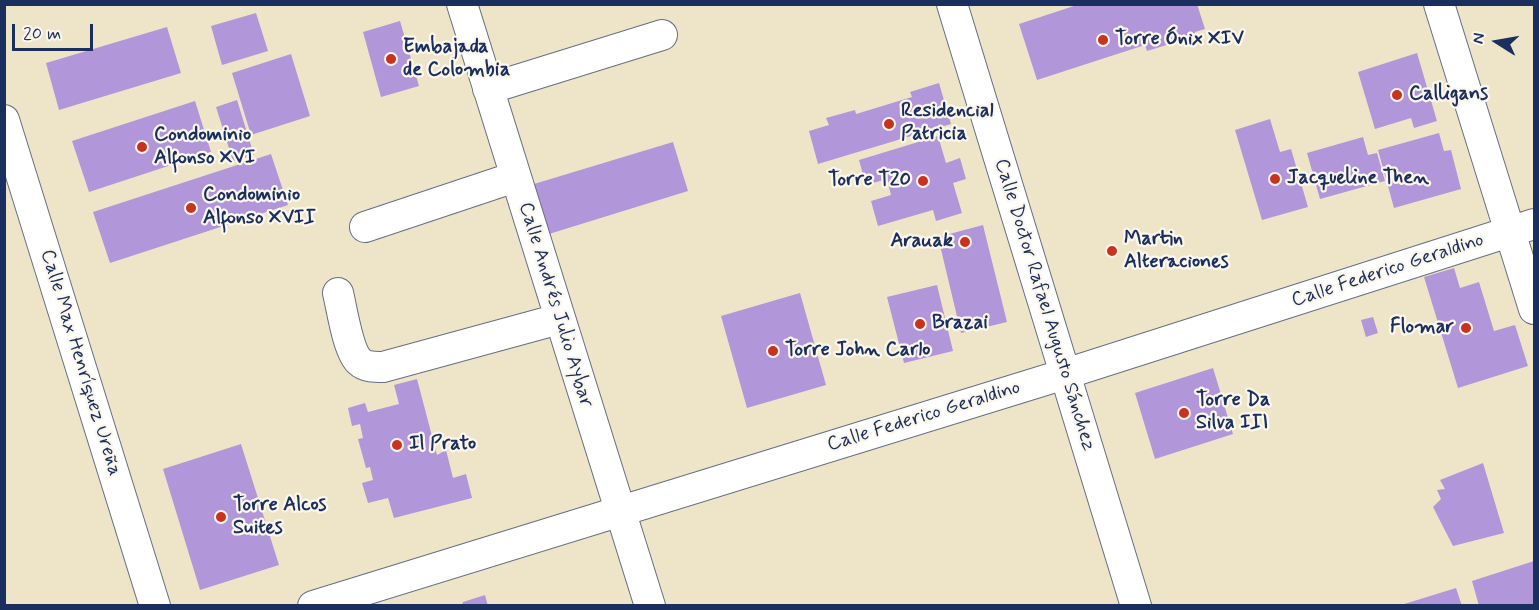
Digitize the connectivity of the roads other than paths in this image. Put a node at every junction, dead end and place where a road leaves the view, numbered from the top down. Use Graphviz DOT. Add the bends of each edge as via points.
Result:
graph roads {
  1 [pos="462,4"];
  2 [pos="952,4"];
  3 [pos="1439,4"];
  4 [pos="662,35"];
  5 [pos="488,89"];
  6 [pos="4,120"];
  7 [pos="515,177"];
  8 [pos="365,227"];
  9 [pos="1522,228"];
  10 [pos="338,293"];
  11 [pos="1534,309"];
  12 [pos="560,319"];
  13 [pos="1065,374"];
  14 [pos="619,511"];
  15 [pos="155,606"];
  16 [pos="313,606"];
  17 [pos="650,606"];
  18 [pos="1136,606"];
  1 -- 5 [label="street, Calle Andrés Julio Aybar"];
  2 -- 13 [label="street, Calle Doctor Rafael Augusto Sánchez"];
  3 -- 9 [label="street"];
  4 -- 5 [label="street"];
  5 -- 7 [label="street, Calle Andrés Julio Aybar"];
  6 -- 15 [label="street, Calle Max Henríquez Ureña"];
  7 -- 8 [label="street"];
  7 -- 12 [label="street, Calle Andrés Julio Aybar"];
  9 -- 11 [label="street"];
  9 -- 13 [label="street, Calle Federico Geraldino"];
  10 -- 12 [label="street" via="353,352 360,363 371,366 383,367"];
  12 -- 14 [label="street, Calle Andrés Julio Aybar"];
  13 -- 14 [label="street, Calle Federico Geraldino"];
  13 -- 18 [label="street, Calle Doctor Rafael Augusto Sánchez"];
  14 -- 16 [label="street, Calle Federico Geraldino"];
  14 -- 17 [label="street, Calle Andrés Julio Aybar"];
}
